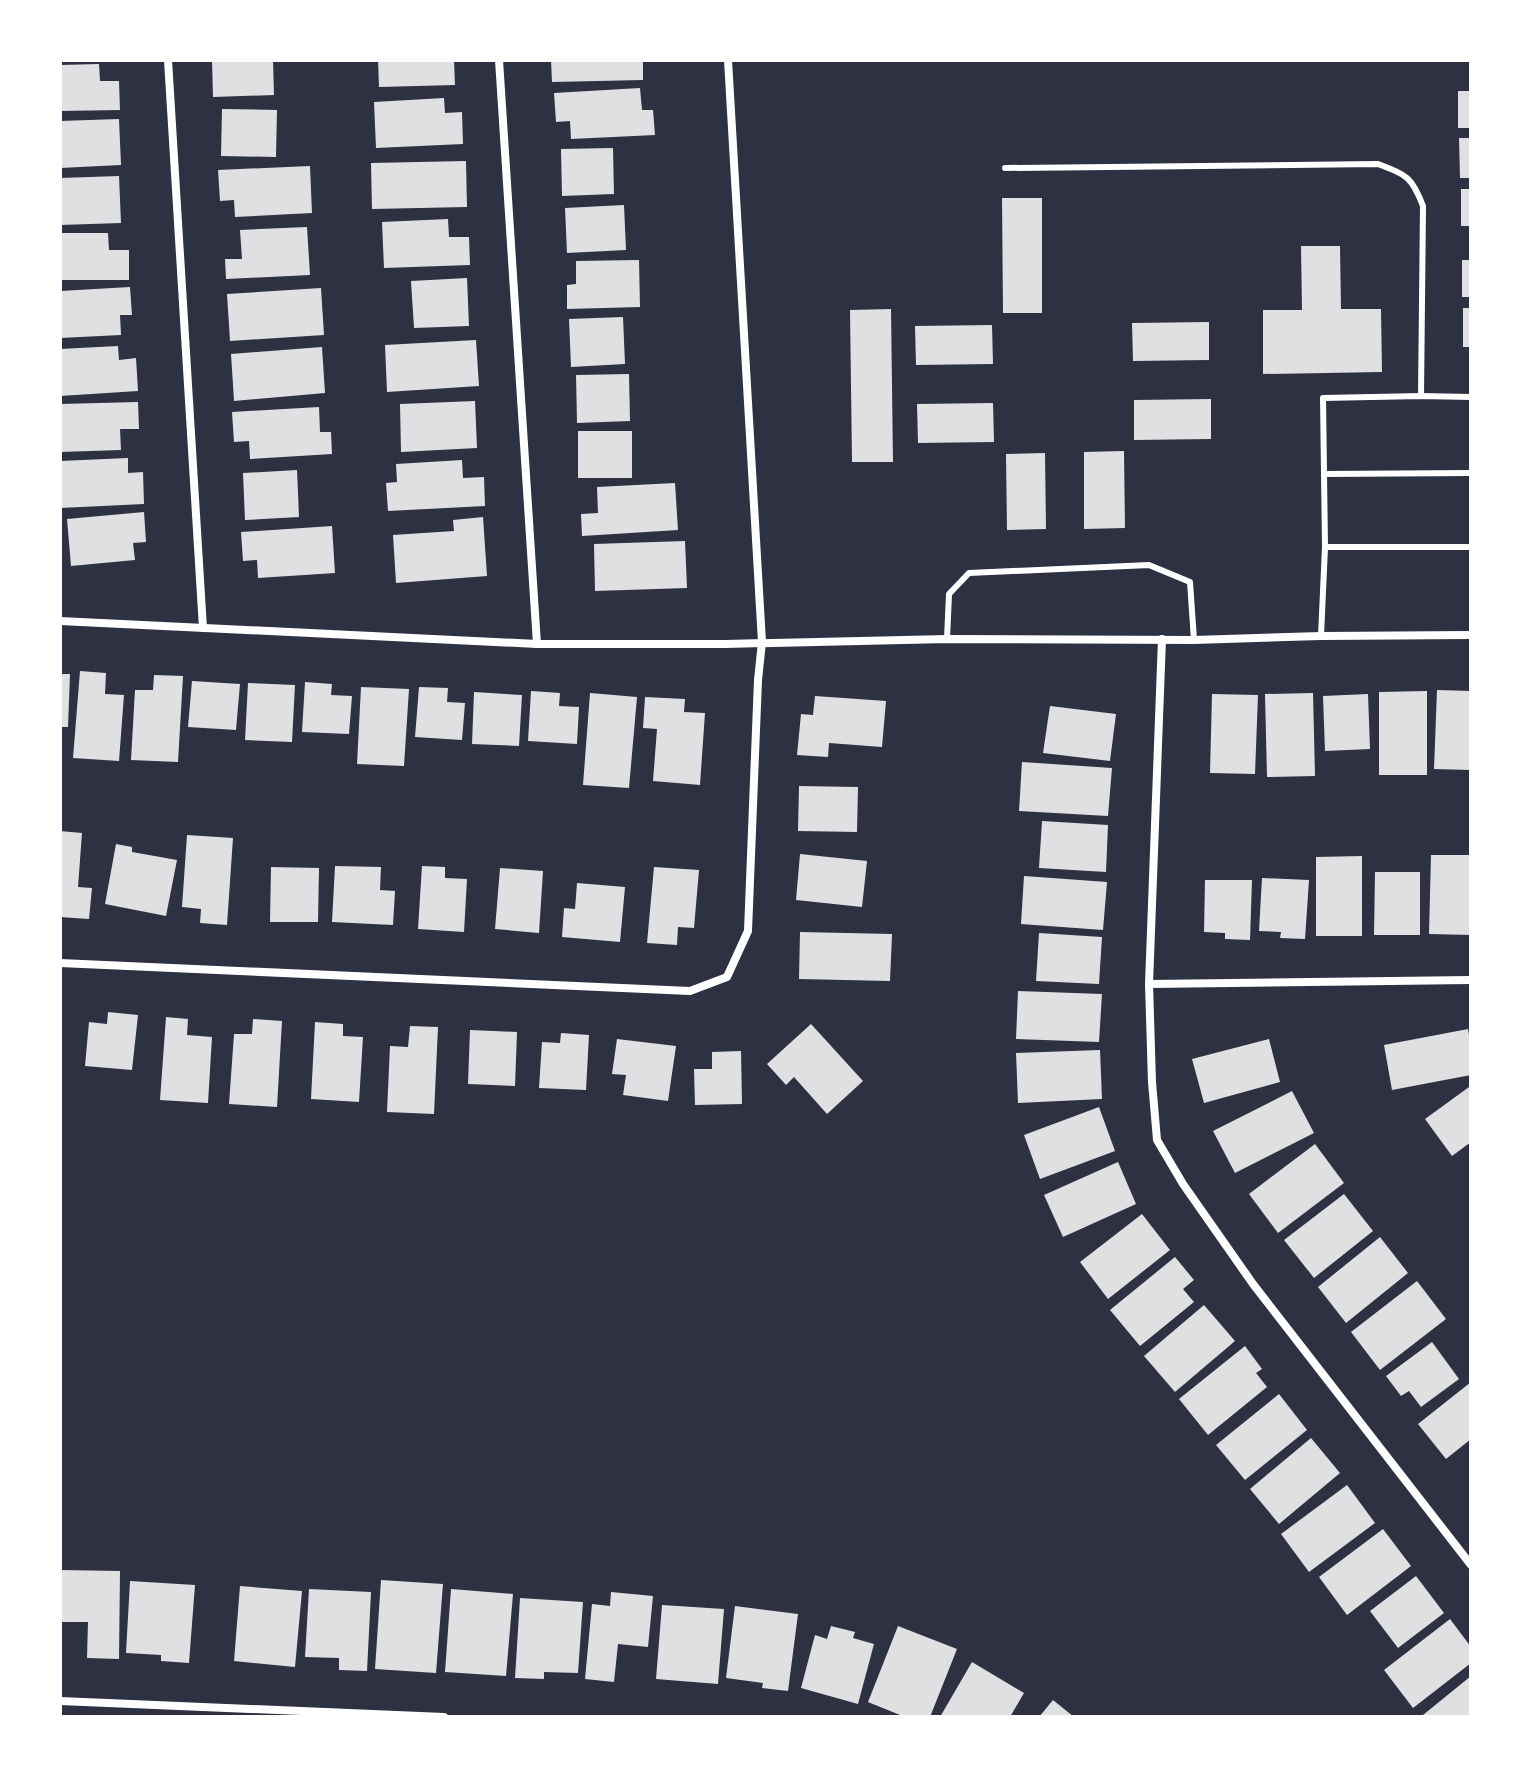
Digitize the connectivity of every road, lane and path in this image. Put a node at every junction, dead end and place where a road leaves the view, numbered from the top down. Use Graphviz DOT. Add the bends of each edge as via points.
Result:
graph roads {
  1 [pos="168,60"];
  2 [pos="499,60"];
  3 [pos="728,60"];
  4 [pos="1005,168"];
  5 [pos="1421,396"];
  6 [pos="1471,397"];
  7 [pos="1471,473"];
  8 [pos="1324,474"];
  9 [pos="1325,547"];
  10 [pos="1471,547"];
  11 [pos="60,621"];
  12 [pos="203,628"];
  13 [pos="1471,635"];
  14 [pos="1321,636"];
  15 [pos="947,639"];
  16 [pos="1162,639"];
  17 [pos="1194,640"];
  18 [pos="762,642"];
  19 [pos="537,644"];
  20 [pos="60,963"];
  21 [pos="1471,980"];
  22 [pos="1149,984"];
  23 [pos="1471,1565"];
  24 [pos="60,1701"];
  25 [pos="444,1717"];
  1 -- 12 [label="street"];
  2 -- 19 [label="street"];
  3 -- 18 [label="street"];
  4 -- 5 [label="lane" via="1378,164 1397,171 1414,183 1423,206"];
  5 -- 6 [label="lane"];
  5 -- 8 [label="lane" via="1323,398"];
  7 -- 8 [label="lane"];
  8 -- 9 [label="lane"];
  9 -- 10 [label="lane"];
  9 -- 14 [label="lane"];
  11 -- 12 [label="street"];
  12 -- 19 [label="street"];
  13 -- 14 [label="street"];
  14 -- 17 [label="street"];
  15 -- 16 [label="street"];
  15 -- 17 [label="lane" via="949,594 969,573 1149,565 1190,582"];
  15 -- 18 [label="street"];
  16 -- 17 [label="street"];
  16 -- 22 [label="street"];
  18 -- 19 [label="street"];
  18 -- 20 [label="street" via="748,931 727,977 690,991"];
  21 -- 22 [label="street"];
  22 -- 23 [label="street" via="1157,1140 1253,1284"];
  24 -- 25 [label="street"];
}
